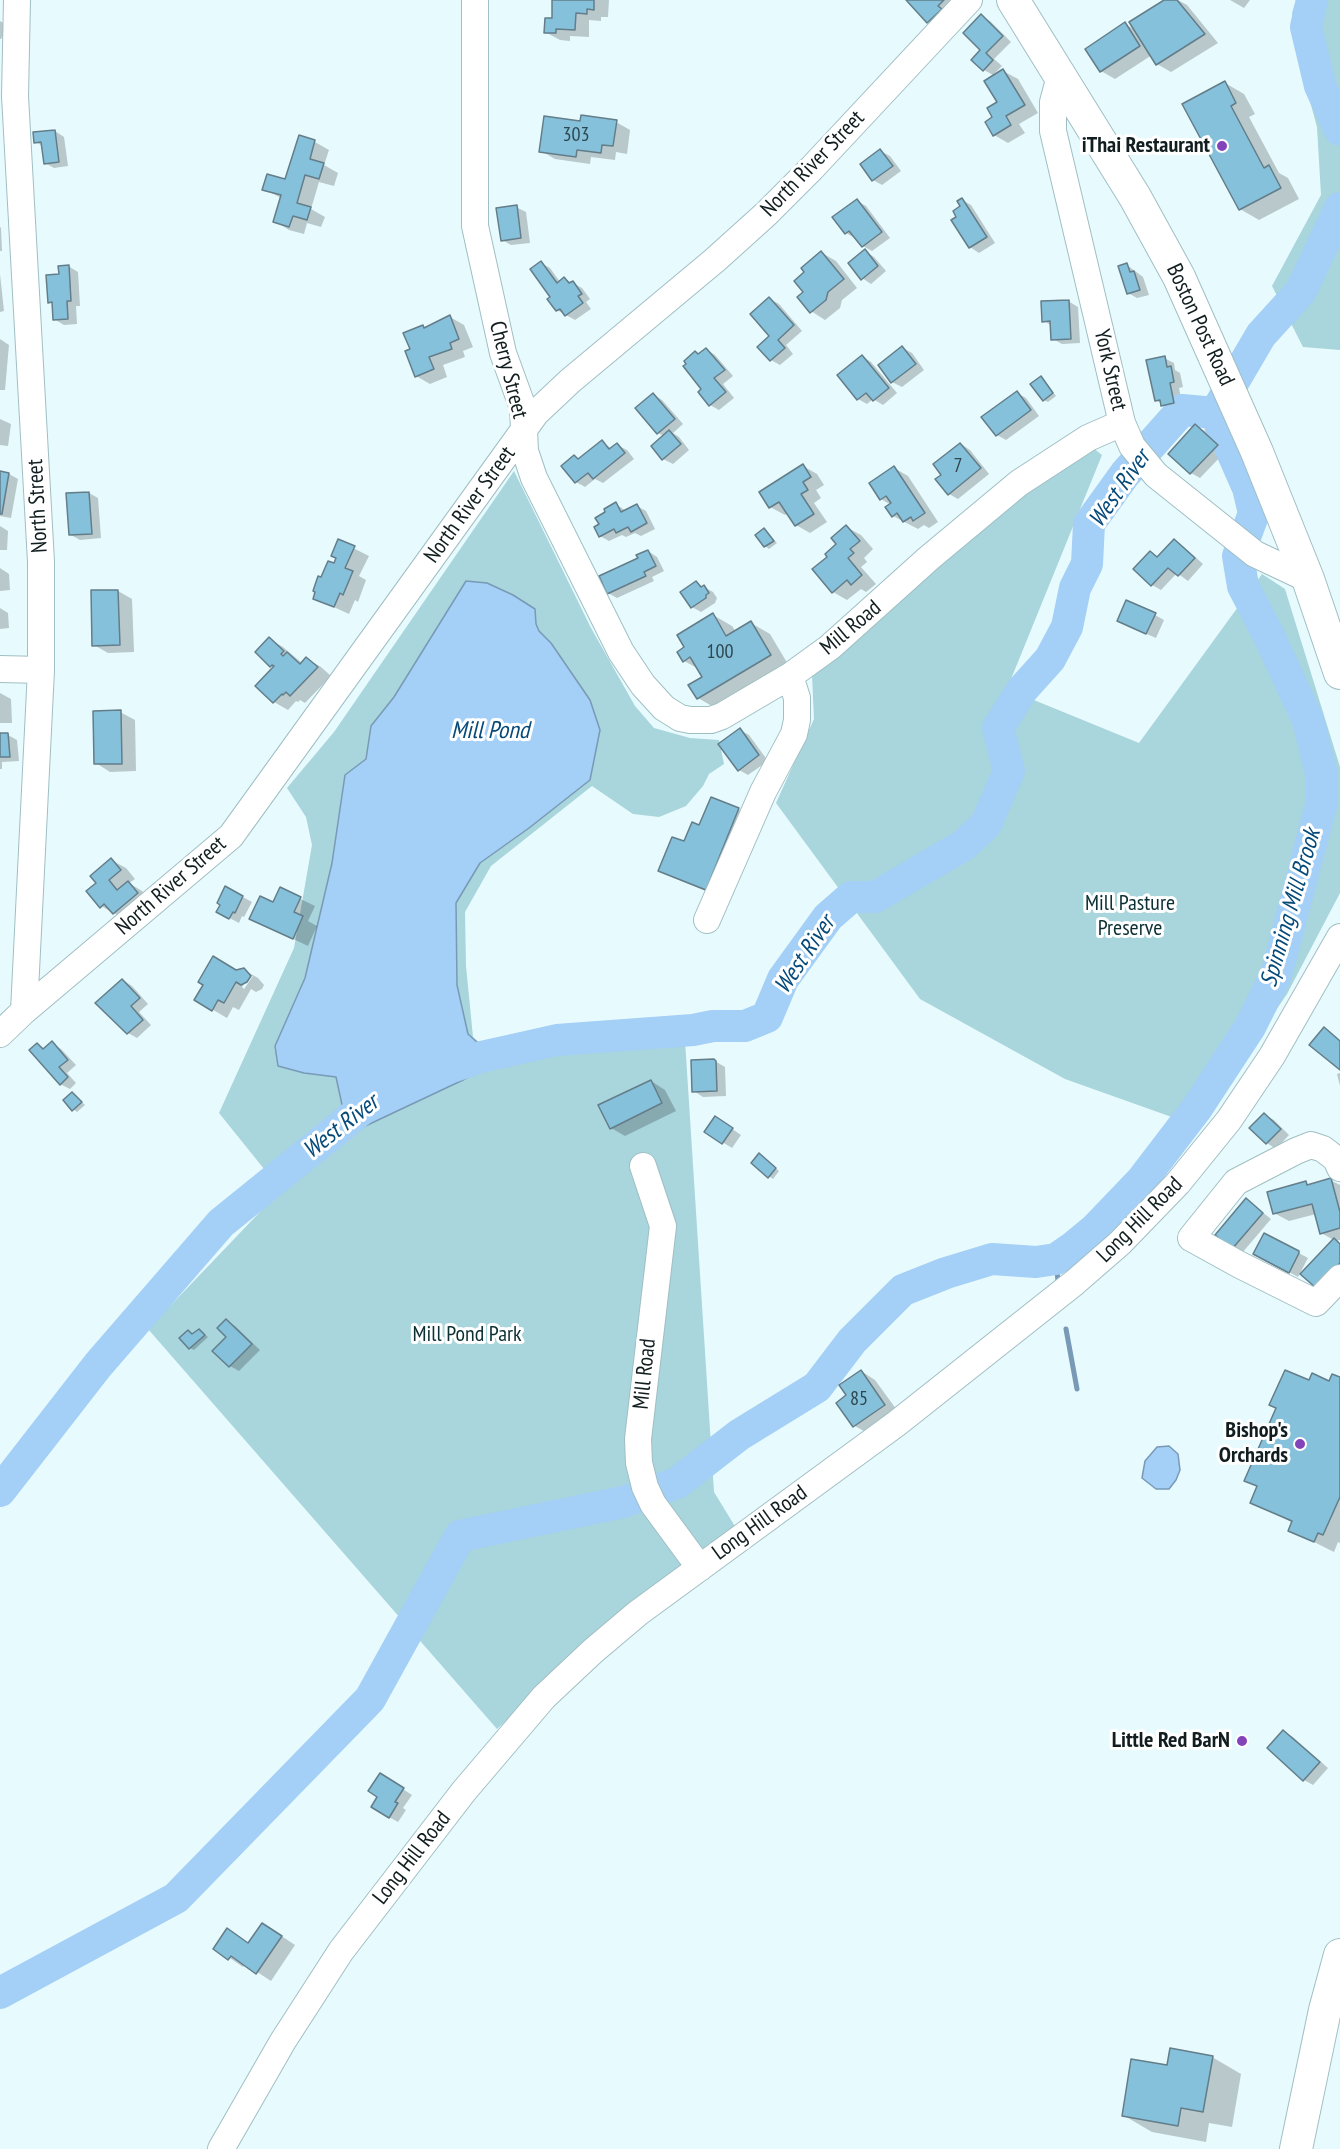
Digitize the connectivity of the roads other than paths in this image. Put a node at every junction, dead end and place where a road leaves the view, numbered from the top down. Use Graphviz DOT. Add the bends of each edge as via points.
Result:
graph roads {
  1 [pos="17,0"];
  2 [pos="474,0"];
  3 [pos="969,0"];
  4 [pos="1013,0"];
  5 [pos="1062,77"];
  6 [pos="523,432"];
  7 [pos="1127,435"];
  8 [pos="1308,579"];
  9 [pos="1333,624"];
  10 [pos="0,669"];
  11 [pos="41,670"];
  12 [pos="1340,673"];
  13 [pos="790,676"];
  14 [pos="707,920"];
  15 [pos="1340,937"];
  16 [pos="24,1011"];
  17 [pos="0,1034"];
  18 [pos="643,1166"];
  19 [pos="1340,1168"];
  20 [pos="1340,1278"];
  21 [pos="700,1568"];
  22 [pos="1340,1955"];
  23 [pos="221,2149"];
  24 [pos="1296,2149"];
  1 -- 11 [label="street, North Street" via="15,96 41,562"];
  2 -- 6 [label="street, Cherry Street" via="475,226 503,353 523,408"];
  3 -- 6 [label="street, North River Street" via="766,214 570,381 536,413"];
  4 -- 5 [label="main road, Boston Post Road"];
  5 -- 7 [label="street, York Street" via="1053,102 1053,131"];
  5 -- 8 [label="main road, Boston Post Road" via="1136,197 1179,277"];
  6 -- 13 [label="street, Cherry Street" via="534,478 621,652 664,708 680,718 711,720"];
  6 -- 16 [label="street, North River Street" via="231,836"];
  7 -- 8 [label="street, York Street" via="1156,475 1255,554"];
  7 -- 13 [label="street, Mill Road" via="1088,438 1019,483 830,647"];
  8 -- 9 [label="main road, Boston Post Road"];
  9 -- 12 [label="main road, Boston Post Road"];
  10 -- 11 [label="street"];
  11 -- 16 [label="street, North Street"];
  13 -- 14 [label="street" via="797,698 794,734 763,792"];
  15 -- 21 [label="street, Long Hill Road" via="1272,1056 1229,1120 1178,1183 1120,1243 896,1424"];
  16 -- 17 [label="street, North River Street"];
  18 -- 21 [label="street, Mill Road" via="663,1227 638,1439 639,1463 649,1496"];
  19 -- 20 [label="street" via="1336,1159 1323,1149 1311,1145 1296,1151 1236,1182 1191,1238 1316,1303"];
  21 -- 23 [label="street, Long Hill Road" via="593,1651 544,1697 496,1751 335,1960"];
  22 -- 24 [label="main road"];
}
